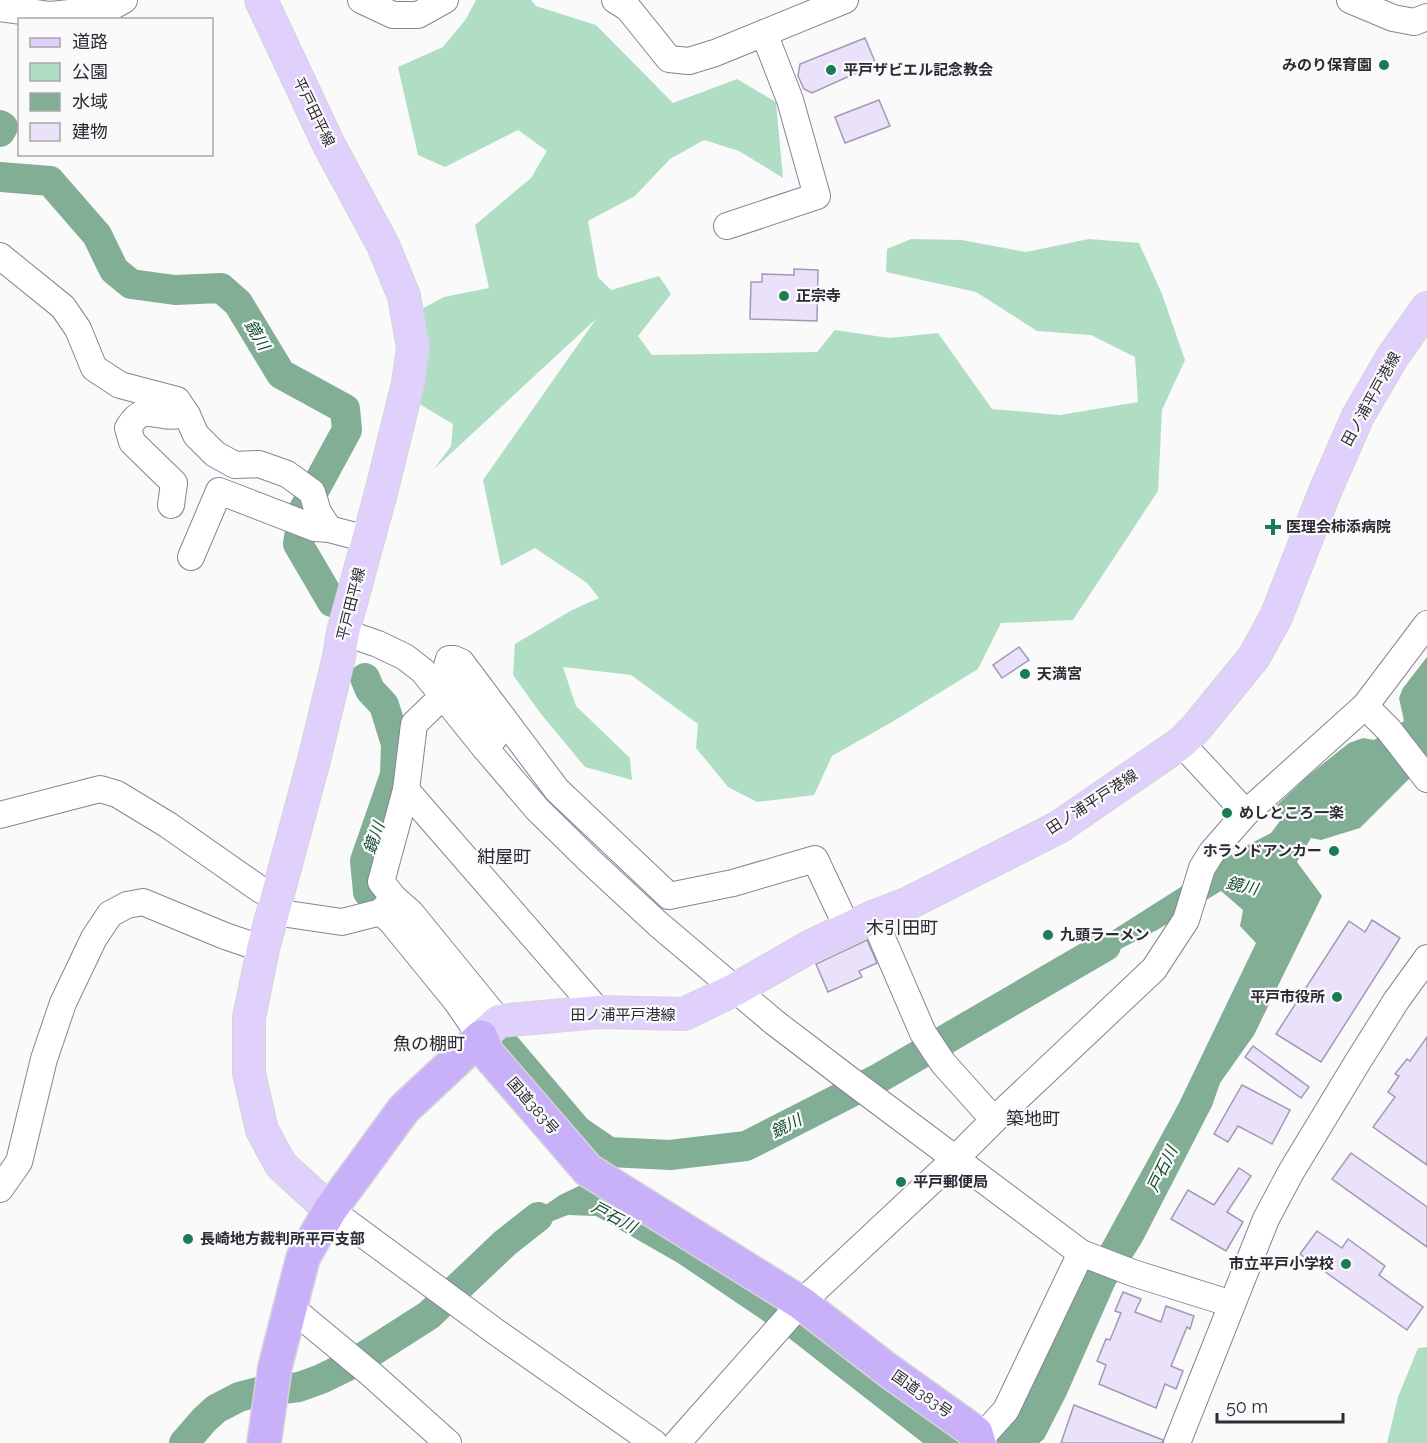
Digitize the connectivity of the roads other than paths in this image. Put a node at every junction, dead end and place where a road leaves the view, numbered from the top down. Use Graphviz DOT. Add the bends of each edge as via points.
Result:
graph roads {
  1 [pos="261,0"];
  2 [pos="361,0"];
  3 [pos="445,0"];
  4 [pos="615,0"];
  5 [pos="845,0"];
  6 [pos="1350,0"];
  7 [pos="115,2"];
  8 [pos="0,8"];
  9 [pos="1427,17"];
  10 [pos="764,33"];
  11 [pos="727,226"];
  12 [pos="0,256"];
  13 [pos="1427,308"];
  14 [pos="188,415"];
  15 [pos="171,505"];
  16 [pos="314,516"];
  17 [pos="367,539"];
  18 [pos="191,557"];
  19 [pos="1427,624"];
  20 [pos="343,632"];
  21 [pos="443,696"];
  22 [pos="1365,706"];
  23 [pos="1181,743"];
  24 [pos="484,748"];
  25 [pos="1427,779"];
  26 [pos="406,790"];
  27 [pos="1246,813"];
  28 [pos="0,815"];
  29 [pos="276,904"];
  30 [pos="388,904"];
  31 [pos="860,923"];
  32 [pos="263,949"];
  33 [pos="1427,958"];
  34 [pos="736,989"];
  35 [pos="599,1012"];
  36 [pos="490,1029"];
  37 [pos="994,1120"];
  38 [pos="956,1159"];
  39 [pos="0,1189"];
  40 [pos="330,1210"];
  41 [pos="1081,1253"];
  42 [pos="801,1302"];
  43 [pos="1232,1304"];
  44 [pos="289,1306"];
  45 [pos="977,1438"];
  46 [pos="264,1443"];
  47 [pos="448,1443"];
  48 [pos="654,1443"];
  49 [pos="677,1443"];
  50 [pos="1177,1443"];
  1 -- 17 [label="main road, 平戸田平線" via="404,296 413,348 408,383"];
  2 -- 3 [label="street" via="393,15 418,15"];
  4 -- 10 [label="street" via="628,8 669,60 689,61"];
  5 -- 10 [label="street"];
  6 -- 9 [label="street" via="1393,18 1414,22"];
  7 -- 8 [label="street" via="108,9 50,15"];
  10 -- 11 [label="street" via="790,100 817,196"];
  12 -- 14 [label="street" via="63,306 78,329 94,368 120,385 177,400"];
  13 -- 23 [label="main road, 田ノ浦平戸港線" via="1358,416 1276,617 1254,657"];
  14 -- 15 [label="street" via="166,416 148,411 134,418 128,428 132,442 174,483"];
  14 -- 16 [label="street" via="196,435 215,454 235,465 259,464 287,474"];
  16 -- 17 [label="street"];
  16 -- 18 [label="street" via="219,491"];
  17 -- 20 [label="main road, 平戸田平線"];
  19 -- 22 [label="street"];
  20 -- 21 [label="street" via="405,657 423,670"];
  20 -- 29 [label="main road, 平戸田平線"];
  21 -- 24 [label="street"];
  21 -- 26 [label="street" via="414,724"];
  22 -- 25 [label="street"];
  22 -- 27 [label="street"];
  23 -- 27 [label="street"];
  23 -- 31 [label="main road, 田ノ浦平戸港線" via="1059,827 907,904"];
  24 -- 31 [label="street" via="496,735 447,666 449,659 461,662 557,790 669,896 733,883 815,859"];
  24 -- 34 [label="street" via="537,809 590,861"];
  26 -- 30 [label="street" via="381,882"];
  26 -- 35 [label="street"];
  27 -- 37 [label="street" via="1212,852 1186,920 1154,969"];
  28 -- 29 [label="street" via="100,789 117,794"];
  29 -- 30 [label="street" via="342,922"];
  29 -- 32 [label="main road, 平戸田平線"];
  30 -- 36 [label="street" via="391,921 458,1002"];
  31 -- 34 [label="main road, 田ノ浦平戸港線"];
  31 -- 37 [label="street" via="943,1063"];
  32 -- 39 [label="street" via="143,902 110,914 63,1003 44,1059 19,1162"];
  32 -- 40 [label="main road, 平戸田平線" via="249,1018 249,1073 262,1130 281,1165"];
  33 -- 43 [label="street" via="1291,1172 1266,1219"];
  34 -- 35 [label="main road, 田ノ浦平戸港線" via="684,1014"];
  34 -- 38 [label="street"];
  35 -- 36 [label="main road, 田ノ浦平戸港線"];
  36 -- 40 [label="highway" via="404,1109"];
  36 -- 42 [label="highway, 国道383号" via="487,1053 588,1170"];
  37 -- 38 [label="street"];
  38 -- 41 [label="street"];
  38 -- 42 [label="street"];
  40 -- 44 [label="highway" via="303,1258"];
  40 -- 48 [label="street"];
  41 -- 43 [label="street"];
  41 -- 45 [label="street" via="1006,1410"];
  42 -- 45 [label="highway, 国道383号"];
  42 -- 49 [label="street"];
  43 -- 50 [label="street"];
  44 -- 46 [label="highway" via="275,1366"];
  44 -- 47 [label="street"];
}
